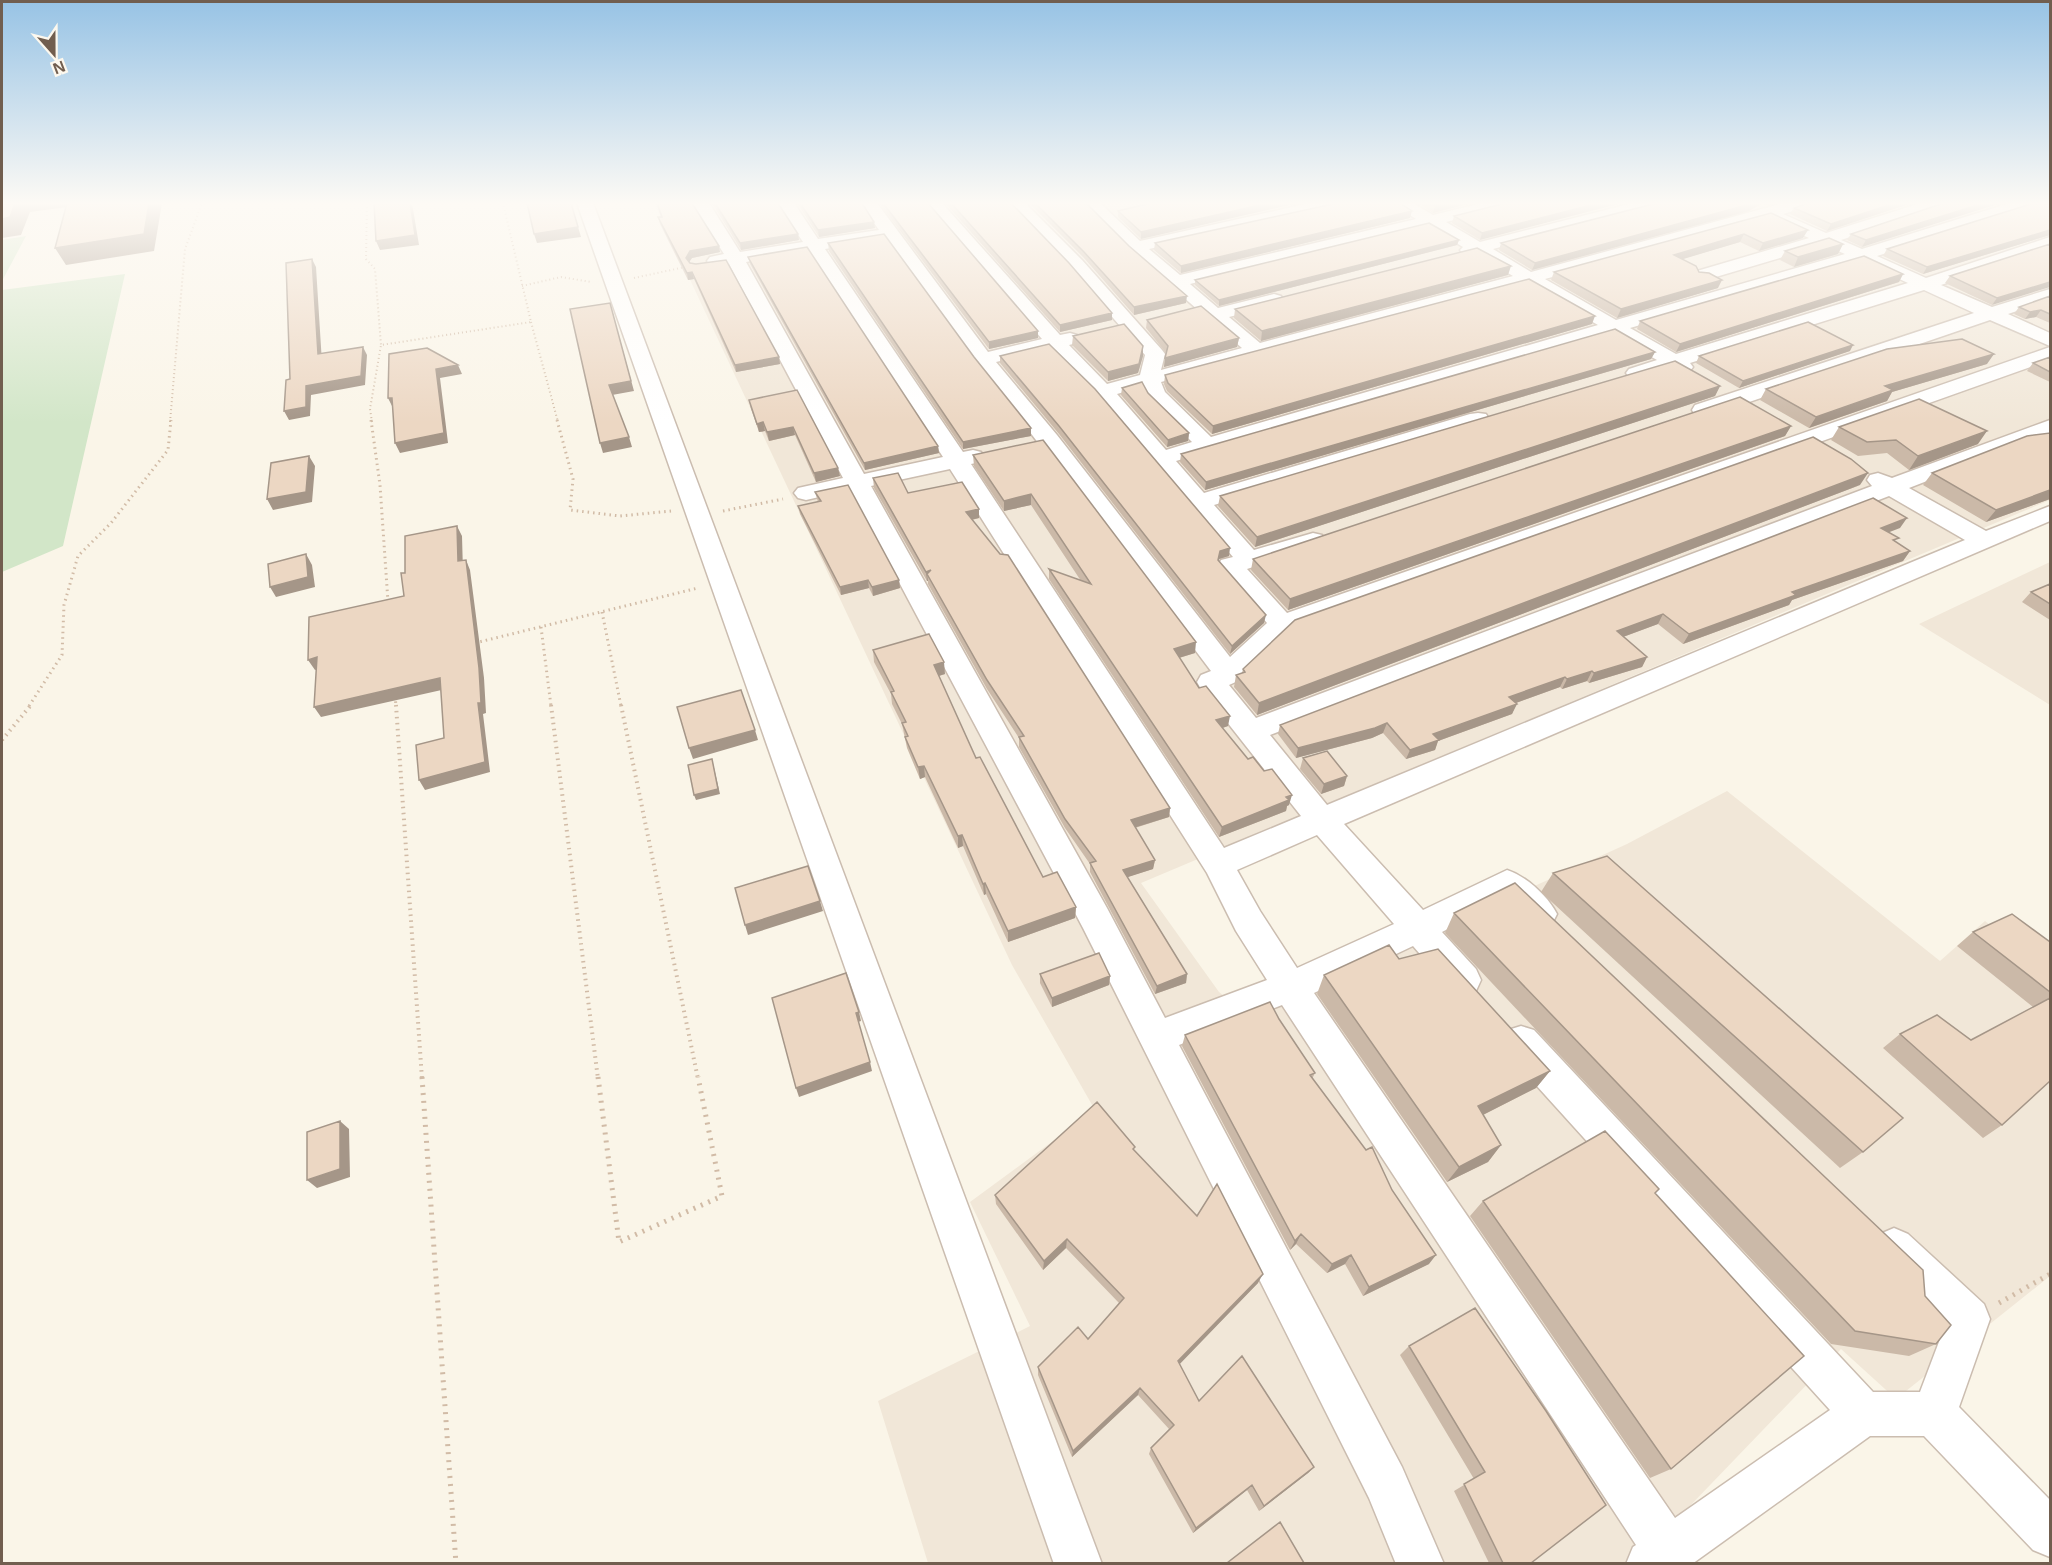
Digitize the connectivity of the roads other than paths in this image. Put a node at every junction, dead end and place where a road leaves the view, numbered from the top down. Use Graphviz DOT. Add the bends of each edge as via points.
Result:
graph roads {
  1 [pos="611,276"];
  2 [pos="745,276"];
  3 [pos="835,276"];
  4 [pos="922,276"];
  5 [pos="997,276"];
  6 [pos="1087,276"];
  7 [pos="1173,276"];
  8 [pos="1200,276"];
  9 [pos="1527,276"];
  10 [pos="1537,276"];
  11 [pos="1791,276"];
  12 [pos="1908,276"];
  13 [pos="1949,276"];
  14 [pos="1530,278"];
  15 [pos="1179,281"];
  16 [pos="1925,284"];
  17 [pos="1295,294"];
  18 [pos="2050,294"];
  19 [pos="1210,310"];
  20 [pos="1183,311"];
  21 [pos="1992,314"];
  22 [pos="1151,319"];
  23 [pos="1130,324"];
  24 [pos="1616,328"];
  25 [pos="1109,329"];
  26 [pos="1087,334"];
  27 [pos="2050,340"];
  28 [pos="1055,342"];
  29 [pos="1256,350"];
  30 [pos="2050,353"];
  31 [pos="983,359"];
  32 [pos="1674,362"];
  33 [pos="1701,377"];
  34 [pos="1614,379"];
  35 [pos="1149,380"];
  36 [pos="1103,391"];
  37 [pos="1729,393"];
  38 [pos="1758,410"];
  39 [pos="1502,412"];
  40 [pos="1682,417"];
  41 [pos="2050,426"];
  42 [pos="1798,433"];
  43 [pos="1206,444"];
  44 [pos="997,451"];
  45 [pos="1828,451"];
  46 [pos="1161,458"];
  47 [pos="955,460"];
  48 [pos="1859,468"];
  49 [pos="857,482"];
  50 [pos="1890,486"];
  51 [pos="807,493"];
  52 [pos="1199,502"];
  53 [pos="2050,513"];
  54 [pos="1336,532"];
  55 [pos="1985,541"];
  56 [pos="1249,560"];
  57 [pos="1282,624"];
  58 [pos="1228,674"];
  59 [pos="1250,732"];
  60 [pos="1322,820"];
  61 [pos="1218,864"];
  62 [pos="1417,929"];
  63 [pos="1568,941"];
  64 [pos="1290,987"];
  65 [pos="1157,1037"];
  66 [pos="1865,1221"];
  67 [pos="1934,1413"];
  68 [pos="1863,1414"];
  69 [pos="2050,1533"];
  70 [pos="1659,1557"];
  71 [pos="1078,1563"];
  72 [pos="1420,1563"];
  1 -- 71 [label="street"];
  2 -- 49 [label="street"];
  3 -- 47 [label="street"];
  4 -- 31 [label="street"];
  5 -- 28 [label="street"];
  6 -- 23 [label="street"];
  7 -- 15 [label="street"];
  8 -- 15 [label="street"];
  9 -- 14 [label="street"];
  10 -- 14 [label="street"];
  11 -- 24 [label="street"];
  12 -- 16 [label="street"];
  13 -- 16 [label="street"];
  14 -- 24 [label="street"];
  14 -- 29 [label="street"];
  15 -- 19 [label="street"];
  16 -- 21 [label="street"];
  16 -- 32 [label="street"];
  17 -- 19 [label="street"];
  18 -- 21 [label="street"];
  19 -- 20 [label="street"];
  19 -- 29 [label="street"];
  21 -- 27 [label="street"];
  21 -- 37 [label="street"];
  22 -- 23 [label="street"];
  23 -- 25 [label="street"];
  23 -- 35 [label="street" via="1155,354"];
  24 -- 32 [label="street"];
  24 -- 43 [label="street"];
  26 -- 28 [label="street"];
  28 -- 31 [label="street"];
  28 -- 36 [label="street"];
  29 -- 35 [label="street"];
  30 -- 42 [label="street"];
  31 -- 58 [label="street" via="1039,442"];
  32 -- 33 [label="street"];
  32 -- 34 [label="street"];
  35 -- 36 [label="street"];
  35 -- 43 [label="street" via="1156,395"];
  36 -- 46 [label="street"];
  37 -- 38 [label="street"];
  37 -- 40 [label="street"];
  39 -- 52 [label="street"];
  41 -- 50 [label="street"];
  42 -- 45 [label="street"];
  42 -- 57 [label="street"];
  43 -- 46 [label="street"];
  44 -- 47 [label="street"];
  46 -- 52 [label="street"];
  47 -- 49 [label="street"];
  47 -- 61 [label="street"];
  48 -- 50 [label="street"];
  49 -- 51 [label="street"];
  49 -- 65 [label="street"];
  50 -- 55 [label="street"];
  50 -- 59 [label="street"];
  52 -- 56 [label="street"];
  53 -- 55 [label="street"];
  54 -- 56 [label="street"];
  55 -- 60 [label="street"];
  56 -- 57 [label="street" via="1230,566"];
  57 -- 58 [label="street"];
  58 -- 59 [label="street" via="1211,681"];
  59 -- 60 [label="street"];
  60 -- 61 [label="street"];
  60 -- 62 [label="street"];
  61 -- 64 [label="street"];
  62 -- 63 [label="street" via="1508,883"];
  62 -- 64 [label="street"];
  62 -- 68 [label="street"];
  64 -- 65 [label="street"];
  64 -- 70 [label="street"];
  65 -- 72 [label="street" via="1386,1483"];
  66 -- 67 [label="street" via="1969,1319"];
  67 -- 68 [label="street"];
  67 -- 69 [label="street"];
  68 -- 70 [label="street"];
}
